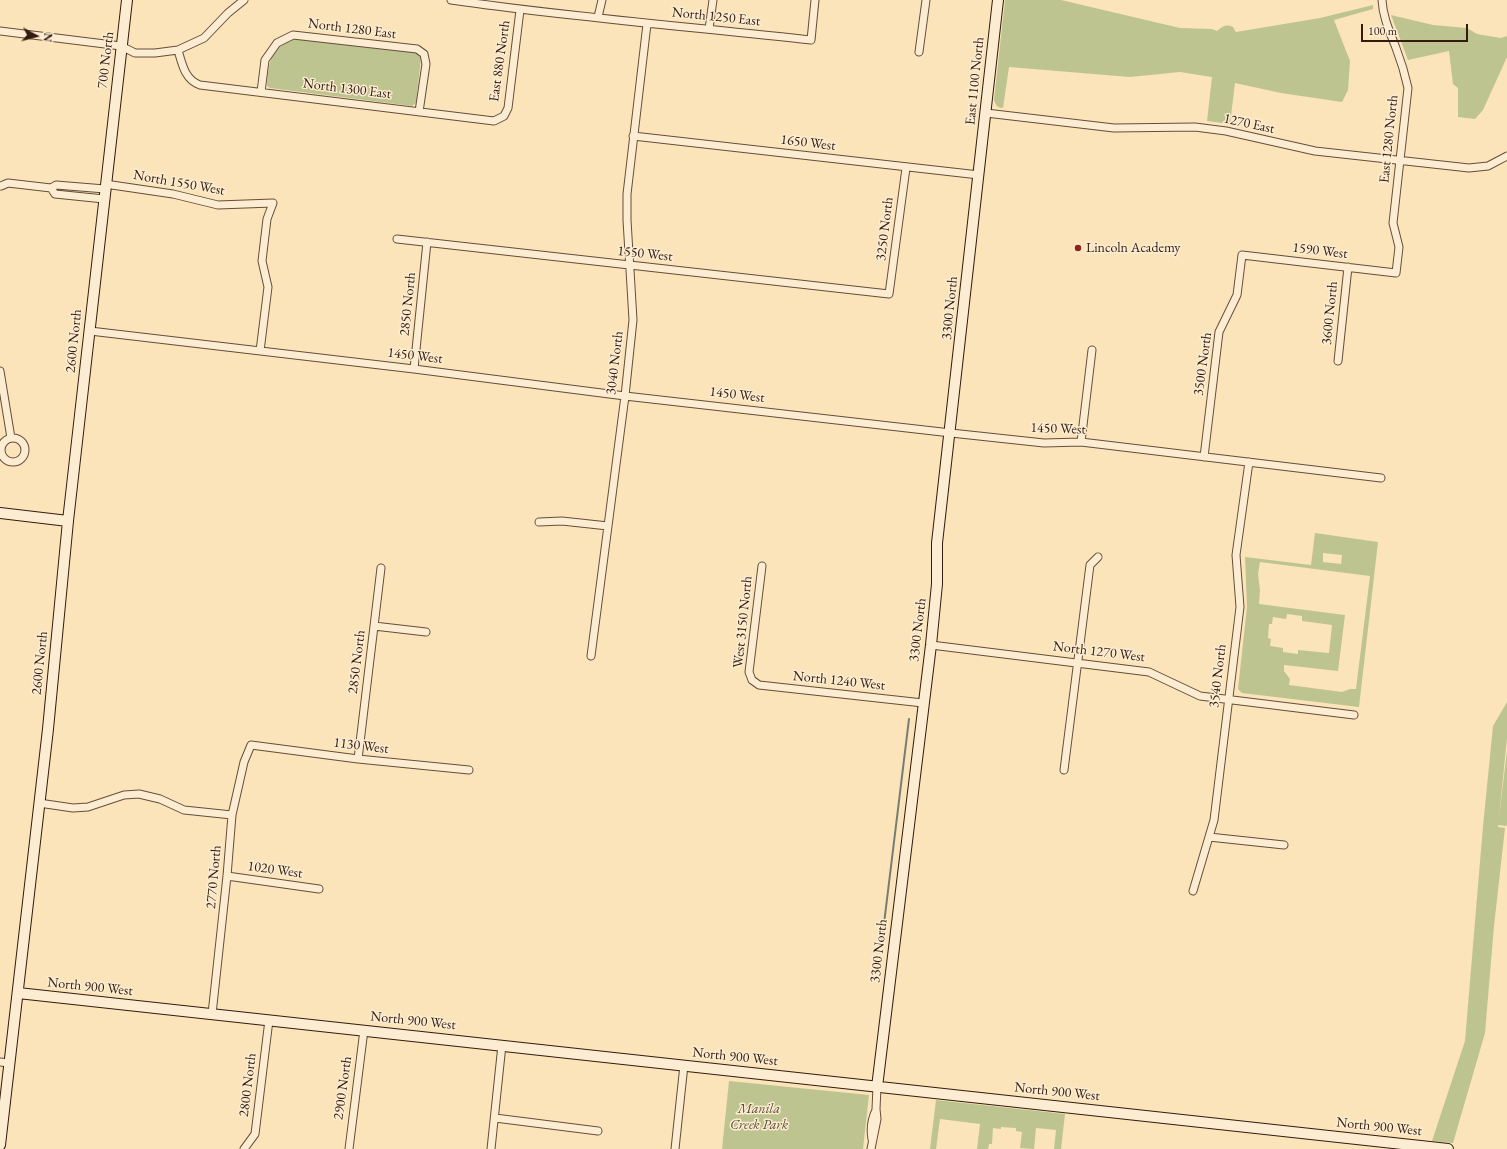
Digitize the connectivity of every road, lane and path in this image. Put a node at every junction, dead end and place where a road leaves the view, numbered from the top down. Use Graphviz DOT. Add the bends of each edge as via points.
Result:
graph roads {
  1 [pos="127,0"];
  2 [pos="244,0"];
  3 [pos="451,0"];
  4 [pos="602,0"];
  5 [pos="712,0"];
  6 [pos="815,0"];
  7 [pos="926,0"];
  8 [pos="998,0"];
  9 [pos="1382,0"];
  10 [pos="520,10"];
  11 [pos="598,17"];
  12 [pos="647,24"];
  13 [pos="709,29"];
  14 [pos="0,30"];
  15 [pos="121,46"];
  16 [pos="178,50"];
  17 [pos="919,52"];
  18 [pos="261,92"];
  19 [pos="420,112"];
  20 [pos="986,113"];
  21 [pos="504,116"];
  22 [pos="633,136"];
  23 [pos="1506,157"];
  24 [pos="1400,160"];
  25 [pos="906,168"];
  26 [pos="979,170"];
  27 [pos="0,185"];
  28 [pos="104,191"];
  29 [pos="397,239"];
  30 [pos="427,242"];
  31 [pos="1242,255"];
  32 [pos="630,266"];
  33 [pos="1348,267"];
  34 [pos="1396,272"];
  35 [pos="889,294"];
  36 [pos="90,331"];
  37 [pos="1092,350"];
  38 [pos="260,351"];
  39 [pos="1338,361"];
  40 [pos="414,369"];
  41 [pos="0,371"];
  42 [pos="625,396"];
  43 [pos="950,433"];
  44 [pos="11,438"];
  45 [pos="1081,442"];
  46 [pos="1204,457"];
  47 [pos="1249,462"];
  48 [pos="1381,478"];
  49 [pos="0,513"];
  50 [pos="68,521"];
  51 [pos="539,522"];
  52 [pos="608,526"];
  53 [pos="1098,557"];
  54 [pos="762,566"];
  55 [pos="381,568"];
  56 [pos="374,626"];
  57 [pos="426,632"];
  58 [pos="931,645"];
  59 [pos="590,656"];
  60 [pos="1078,662"];
  61 [pos="752,680"];
  62 [pos="1228,699"];
  63 [pos="923,703"];
  64 [pos="1354,715"];
  65 [pos="251,745"];
  66 [pos="358,759"];
  67 [pos="469,770"];
  68 [pos="1064,770"];
  69 [pos="39,803"];
  70 [pos="232,815"];
  71 [pos="1209,837"];
  72 [pos="1284,845"];
  73 [pos="227,876"];
  74 [pos="319,889"];
  75 [pos="1193,891"];
  76 [pos="18,993"];
  77 [pos="212,1014"];
  78 [pos="269,1020"];
  79 [pos="364,1030"];
  80 [pos="502,1045"];
  81 [pos="5,1062"];
  82 [pos="684,1065"];
  83 [pos="877,1086"];
  84 [pos="495,1118"];
  85 [pos="598,1131"];
  86 [pos="0,1145"];
  87 [pos="244,1149"];
  88 [pos="349,1149"];
  89 [pos="491,1149"];
  90 [pos="675,1149"];
  91 [pos="871,1149"];
  92 [pos="1448,1149"];
  1 -- 15 [label="street, 700 North"];
  2 -- 16 [label="street" via="204,38"];
  3 -- 10 [label="street, North 1250 East"];
  4 -- 11 [label="street"];
  5 -- 13 [label="street"];
  6 -- 13 [label="street, North 1250 East" via="811,40"];
  7 -- 17 [label="street"];
  8 -- 20 [label="street, East 1100 North"];
  9 -- 24 [label="street, East 1280 North" via="1386,24 1404,69 1408,88"];
  10 -- 11 [label="street, North 1250 East"];
  10 -- 21 [label="street, East 880 North" via="508,108"];
  11 -- 12 [label="street, North 1250 East"];
  12 -- 13 [label="street, North 1250 East"];
  12 -- 22 [label="street, 3040 North"];
  14 -- 15 [label="street"];
  15 -- 16 [label="street" via="134,53"];
  15 -- 28 [label="street, 700 North"];
  16 -- 18 [label="street, North 1300 East" via="188,78 193,83"];
  18 -- 19 [label="street, North 1300 East"];
  18 -- 19 [label="street, North 1280 East" via="265,60 277,42 293,35 417,49 424,54 426,64"];
  19 -- 21 [label="street, North 1300 East" via="494,120"];
  20 -- 24 [label="street, 1270 East" via="1114,128 1195,128 1226,131 1315,151"];
  20 -- 26 [label="street, East 1100 North"];
  22 -- 25 [label="street, 1650 West"];
  22 -- 32 [label="street, 3040 North" via="627,220"];
  23 -- 24 [label="street, 1270 East" via="1488,166 1469,168"];
  24 -- 34 [label="street, East 1280 North" via="1393,223 1399,247"];
  25 -- 26 [label="street, 1650 West"];
  25 -- 35 [label="street, 3250 North"];
  26 -- 43 [label="street, 3300 North"];
  27 -- 28 [label="street, North 1550 West" via="8,183 51,188 56,194"];
  28 -- 36 [label="street, 2600 North"];
  28 -- 38 [label="street, North 1550 West" via="173,194 218,205 273,203 267,219 262,261 268,287"];
  29 -- 30 [label="street, 1550 West"];
  30 -- 32 [label="street, 1550 West"];
  30 -- 40 [label="street, 2850 North"];
  31 -- 33 [label="street, 1590 West"];
  31 -- 46 [label="street, 3500 North" via="1237,295 1219,332"];
  32 -- 35 [label="street, 1550 West"];
  32 -- 42 [label="street, 3040 North" via="633,320"];
  33 -- 34 [label="street, 1590 West"];
  33 -- 39 [label="street, 3600 North"];
  36 -- 38 [label="street, 1450 West"];
  36 -- 50 [label="street, 2600 North"];
  37 -- 45 [label="street"];
  38 -- 40 [label="street, 1450 West"];
  40 -- 42 [label="street, 1450 West"];
  41 -- 44 [label="street"];
  42 -- 43 [label="street, 1450 West"];
  42 -- 52 [label="street, 3040 North"];
  43 -- 45 [label="street, 1450 West" via="1044,443"];
  43 -- 58 [label="street, 3300 North" via="937,543 937,584"];
  45 -- 46 [label="street, 1450 West"];
  46 -- 47 [label="street, 1450 West"];
  47 -- 48 [label="street, 1450 West"];
  47 -- 62 [label="street, 3540 North" via="1236,555 1240,607"];
  49 -- 50 [label="street"];
  50 -- 69 [label="street, 2600 North"];
  51 -- 52 [label="street" via="562,521"];
  52 -- 59 [label="street, 3040 North"];
  53 -- 60 [label="street" via="1090,565"];
  54 -- 61 [label="street, West 3150 North" via="749,672"];
  55 -- 56 [label="street, 2850 North"];
  56 -- 57 [label="street"];
  56 -- 66 [label="street, 2850 North"];
  58 -- 60 [label="street, North 1270 West"];
  58 -- 63 [label="street, 3300 North"];
  60 -- 62 [label="street, North 1270 West" via="1149,672 1200,696"];
  60 -- 68 [label="street"];
  61 -- 63 [label="street, North 1240 West" via="760,685"];
  62 -- 64 [label="street, North 1270 West"];
  62 -- 71 [label="street, 3540 North" via="1214,820"];
  63 -- 83 [label="street, 3300 North"];
  65 -- 66 [label="street, 1130 West"];
  65 -- 70 [label="street, 2770 North" via="244,762"];
  66 -- 67 [label="street, 1130 West"];
  69 -- 70 [label="street" via="73,808 88,807 124,794 139,794 160,799 184,810"];
  69 -- 76 [label="street, 2600 North"];
  70 -- 73 [label="street, 2770 North"];
  71 -- 72 [label="street"];
  71 -- 75 [label="street, 3540 North"];
  73 -- 74 [label="street, 1020 West"];
  73 -- 77 [label="street, 2770 North"];
  76 -- 77 [label="street, North 900 West"];
  76 -- 81 [label="street, 2600 North"];
  77 -- 78 [label="street, North 900 West"];
  78 -- 79 [label="street, North 900 West"];
  78 -- 87 [label="street, 2800 North" via="255,1134"];
  79 -- 80 [label="street, North 900 West"];
  79 -- 88 [label="street, 2900 North"];
  80 -- 82 [label="street, North 900 West"];
  80 -- 84 [label="street"];
  81 -- 86 [label="street, 2600 North"];
  82 -- 83 [label="street, North 900 West"];
  82 -- 90 [label="street"];
  83 -- 91 [label="street" via="876,1131"];
  83 -- 92 [label="street, North 900 West"];
  84 -- 85 [label="street"];
  84 -- 89 [label="street"];
}
